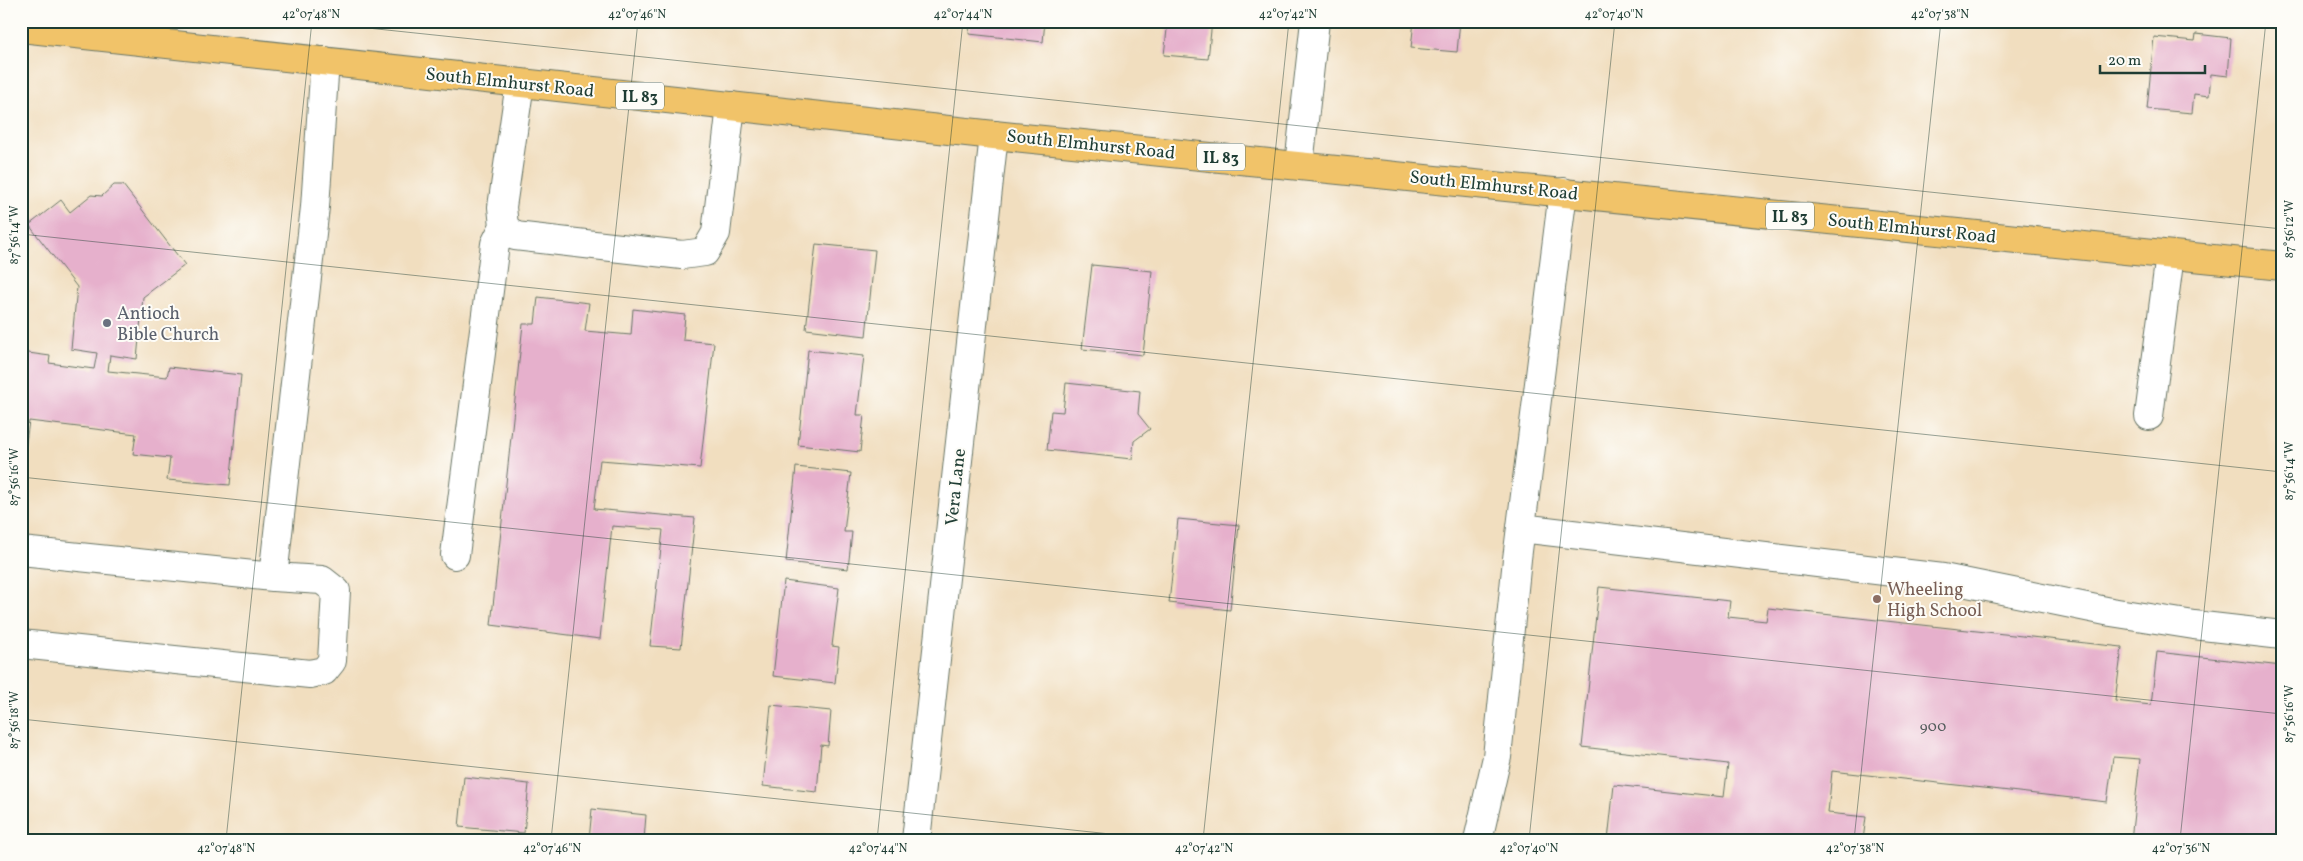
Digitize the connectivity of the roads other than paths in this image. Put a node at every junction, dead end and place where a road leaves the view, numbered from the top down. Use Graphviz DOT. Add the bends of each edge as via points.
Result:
graph roads {
  1 [pos="1315,21"];
  2 [pos="21,28"];
  3 [pos="325,62"];
  4 [pos="520,83"];
  5 [pos="731,106"];
  6 [pos="994,135"];
  7 [pos="1299,165"];
  8 [pos="1563,192"];
  9 [pos="503,216"];
  10 [pos="2170,255"];
  11 [pos="2282,266"];
  12 [pos="2150,416"];
  13 [pos="1521,528"];
  14 [pos="21,551"];
  15 [pos="455,555"];
  16 [pos="273,577"];
  17 [pos="2282,635"];
  18 [pos="21,644"];
  19 [pos="916,840"];
  20 [pos="1478,840"];
  1 -- 7 [label="street"];
  2 -- 3 [label="main road, South Elmhurst Road / IL 83"];
  3 -- 4 [label="main road, South Elmhurst Road / IL 83"];
  3 -- 16 [label="street" via="314,207"];
  4 -- 5 [label="main road, South Elmhurst Road / IL 83"];
  4 -- 9 [label="street"];
  5 -- 6 [label="main road, South Elmhurst Road / IL 83"];
  5 -- 9 [label="street" via="716,233 705,252 682,255 516,236"];
  6 -- 7 [label="main road, South Elmhurst Road / IL 83"];
  6 -- 19 [label="street, Vera Lane"];
  7 -- 8 [label="main road, South Elmhurst Road / IL 83"];
  8 -- 10 [label="main road, South Elmhurst Road / IL 83"];
  8 -- 13 [label="street"];
  9 -- 15 [label="street" via="495,244"];
  10 -- 11 [label="main road, South Elmhurst Road / IL 83"];
  10 -- 12 [label="street"];
  13 -- 17 [label="street" via="1943,578 2111,612"];
  13 -- 20 [label="street" via="1498,757"];
  14 -- 16 [label="street"];
  16 -- 18 [label="street" via="322,580 336,591 332,662 324,671 310,674"];
}
